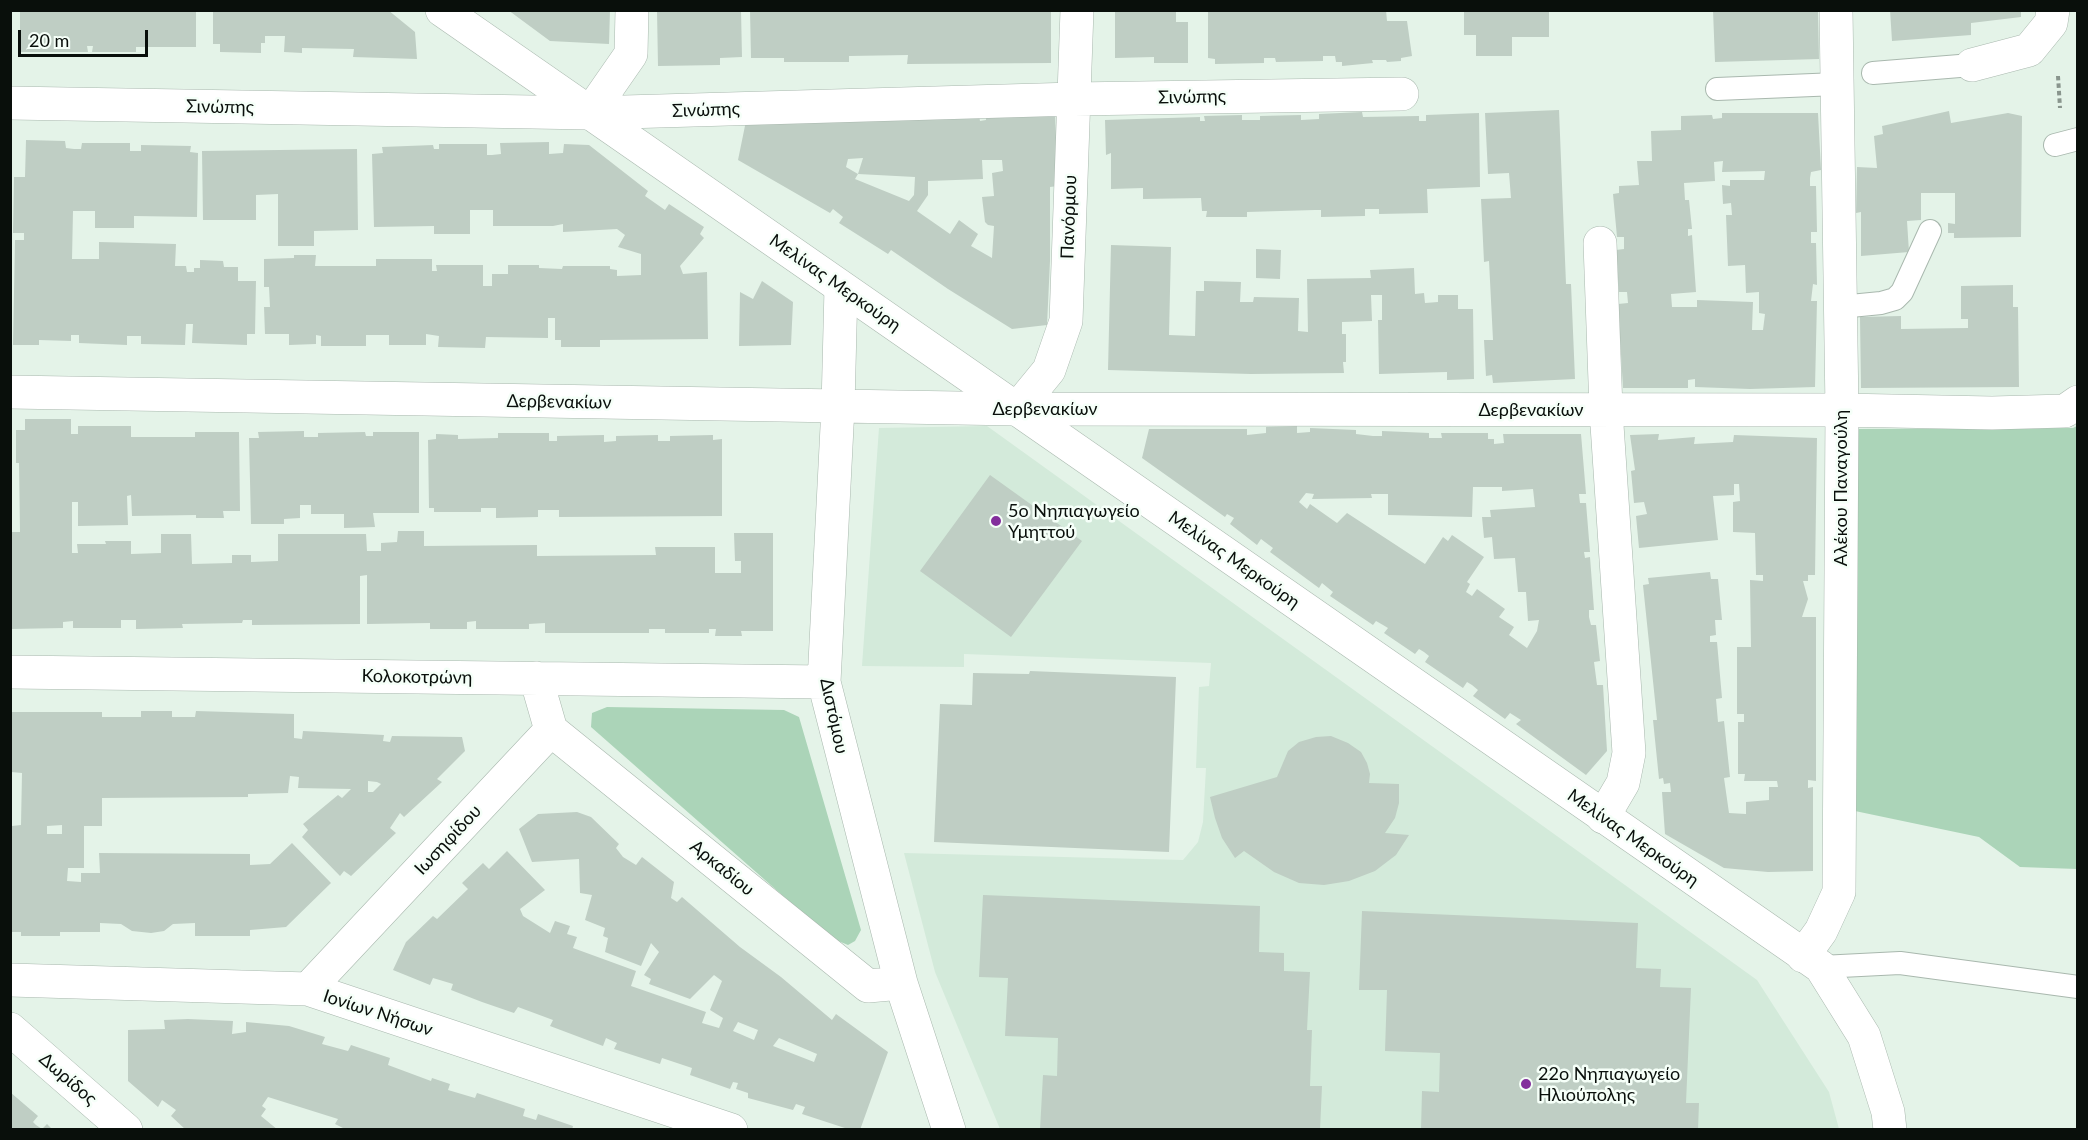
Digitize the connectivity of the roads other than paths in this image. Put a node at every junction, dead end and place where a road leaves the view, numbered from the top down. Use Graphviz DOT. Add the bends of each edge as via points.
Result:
graph roads {
  1 [pos="442,10"];
  2 [pos="632,10"];
  3 [pos="1077,10"];
  4 [pos="1836,10"];
  5 [pos="2053,10"];
  6 [pos="1972,65"];
  7 [pos="1873,73"];
  8 [pos="1837,84"];
  9 [pos="1718,89"];
  10 [pos="1402,94"];
  11 [pos="1074,99"];
  12 [pos="10,103"];
  13 [pos="590,113"];
  14 [pos="2078,139"];
  15 [pos="2055,145"];
  16 [pos="1930,231"];
  17 [pos="1600,243"];
  18 [pos="842,288"];
  19 [pos="1840,307"];
  20 [pos="10,392"];
  21 [pos="2078,402"];
  22 [pos="838,407"];
  23 [pos="1017,409"];
  24 [pos="1606,410"];
  25 [pos="1842,410"];
  26 [pos="10,672"];
  27 [pos="536,678"];
  28 [pos="824,682"];
  29 [pos="551,729"];
  30 [pos="1603,817"];
  31 [pos="1812,961"];
  32 [pos="10,980"];
  33 [pos="901,983"];
  34 [pos="2078,987"];
  35 [pos="308,990"];
  36 [pos="10,1029"];
  37 [pos="126,1130"];
  38 [pos="731,1130"];
  39 [pos="949,1130"];
  40 [pos="1890,1130"];
  1 -- 13 [label="street, Μελίνας Μερκούρη"];
  2 -- 13 [label="street" via="631,54"];
  3 -- 11 [label="street, Πανόρμου"];
  4 -- 8 [label="street, Αλέκου Παναγούλη"];
  5 -- 6 [label="street" via="2051,23 2029,50"];
  6 -- 7 [label="lane"];
  8 -- 9 [label="lane"];
  8 -- 19 [label="street, Αλέκου Παναγούλη"];
  10 -- 11 [label="street, Σινώπης"];
  11 -- 13 [label="street, Σινώπης"];
  11 -- 23 [label="street, Πανόρμου" via="1066,321 1049,370"];
  12 -- 13 [label="street, Σινώπης"];
  13 -- 18 [label="street, Μελίνας Μερκούρη"];
  14 -- 15 [label="lane"];
  16 -- 19 [label="lane" via="1902,292 1895,299"];
  17 -- 24 [label="street"];
  18 -- 22 [label="street, Διστόμου"];
  18 -- 23 [label="street, Μελίνας Μερκούρη"];
  19 -- 25 [label="street, Αλέκου Παναγούλη"];
  20 -- 22 [label="street, Δερβενακίων"];
  21 -- 25 [label="street, Δερβενακίων" via="2065,411"];
  22 -- 23 [label="street, Δερβενακίων"];
  22 -- 28 [label="street, Διστόμου"];
  23 -- 24 [label="street, Δερβενακίων"];
  23 -- 30 [label="street, Μελίνας Μερκούρη"];
  24 -- 25 [label="street, Δερβενακίων"];
  24 -- 30 [label="street" via="1629,753 1623,783"];
  25 -- 31 [label="street, Αλέκου Παναγούλη" via="1839,892"];
  26 -- 27 [label="street, Κολοκοτρώνη"];
  27 -- 28 [label="street, Κολοκοτρώνη"];
  27 -- 29 [label="street"];
  28 -- 33 [label="street, Διστόμου"];
  29 -- 33 [label="street, Αρκαδίου" via="868,986"];
  29 -- 35 [label="street, Ιωσηφίδου"];
  30 -- 31 [label="street, Μελίνας Μερκούρη"];
  31 -- 34 [label="lane" via="1900,963"];
  31 -- 40 [label="street, Μελίνας Μερκούρη" via="1864,1036"];
  32 -- 35 [label="street, Ιονίων Νήσων"];
  33 -- 39 [label="street, Διστόμου"];
  35 -- 38 [label="street, Ιονίων Νήσων"];
  36 -- 37 [label="street, Δωρίδος"];
}
